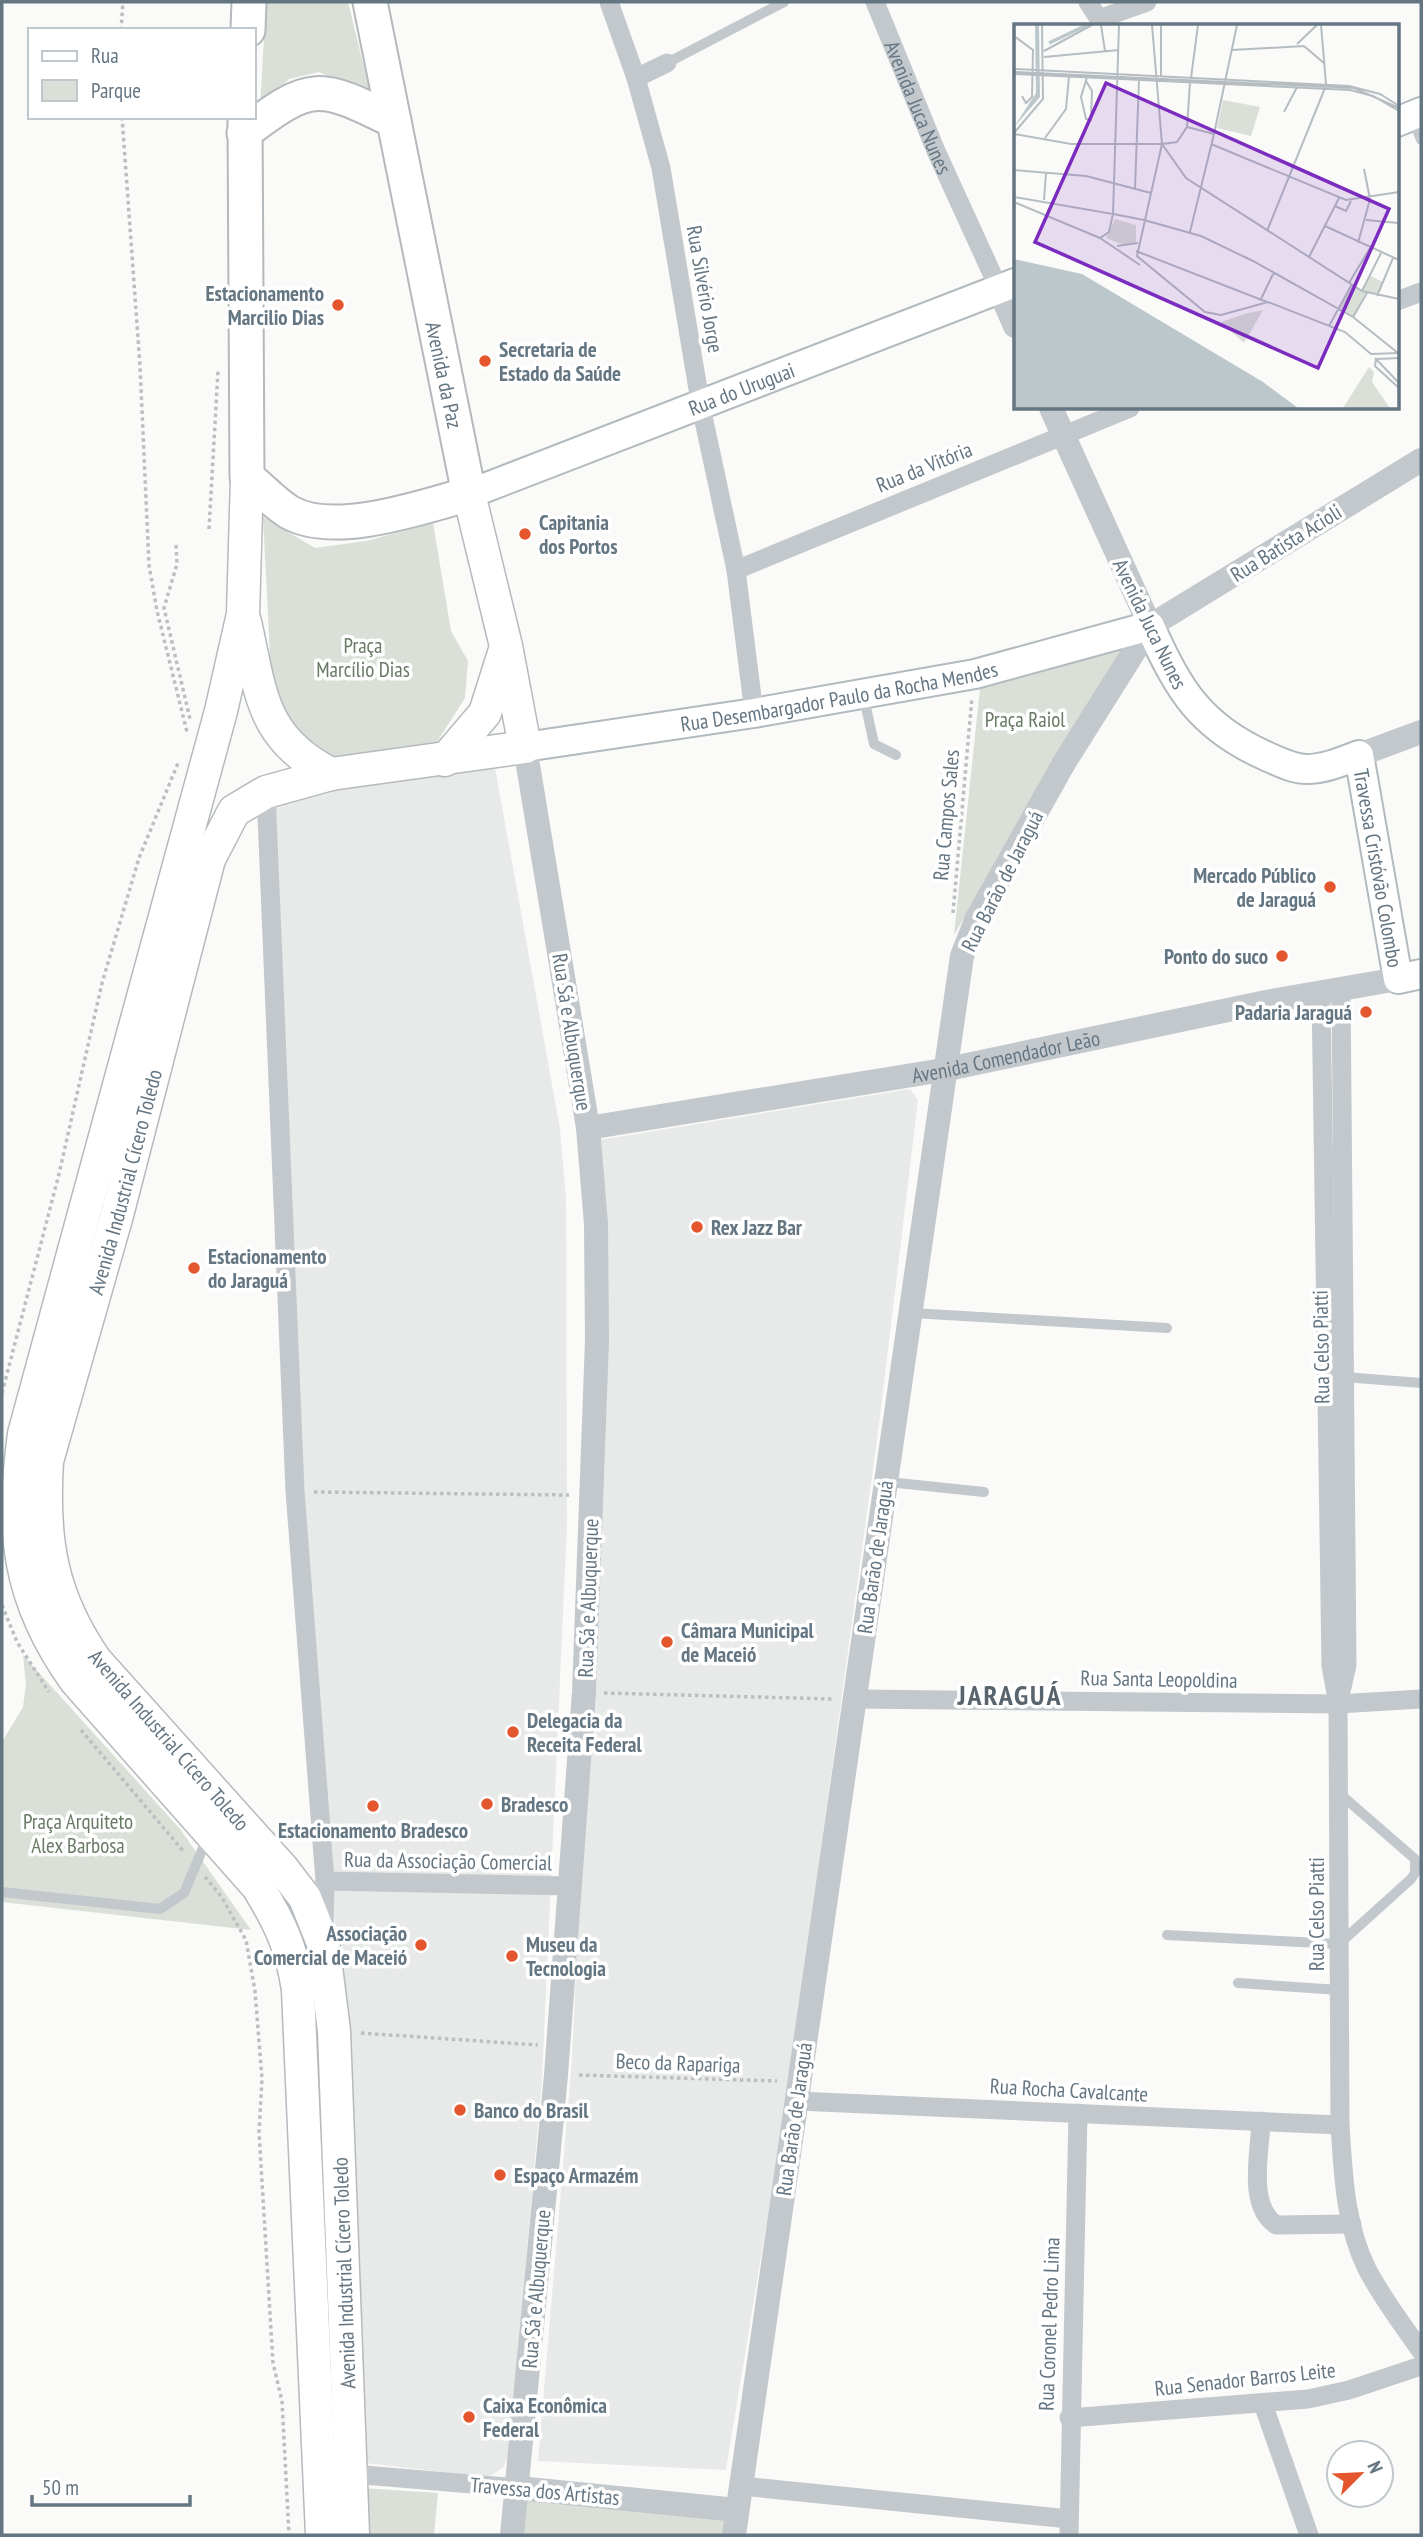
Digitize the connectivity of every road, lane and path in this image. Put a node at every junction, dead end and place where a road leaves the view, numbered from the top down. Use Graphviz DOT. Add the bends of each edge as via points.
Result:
graph roads {
  1 [pos="123,2"];
  2 [pos="249,2"];
  3 [pos="370,2"];
  4 [pos="609,2"];
  5 [pos="785,2"];
  6 [pos="875,2"];
  7 [pos="1088,2"];
  8 [pos="1147,2"];
  9 [pos="772,5"];
  10 [pos="121,28"];
  11 [pos="248,28"];
  12 [pos="667,63"];
  13 [pos="636,78"];
  14 [pos="256,118"];
  15 [pos="122,119"];
  16 [pos="394,121"];
  17 [pos="244,125"];
  18 [pos="1007,286"];
  19 [pos="1421,292"];
  20 [pos="1398,301"];
  21 [pos="1014,321"];
  22 [pos="701,407"];
  23 [pos="1052,410"];
  24 [pos="1125,410"];
  25 [pos="1063,435"];
  26 [pos="1421,460"];
  27 [pos="247,477"];
  28 [pos="469,494"];
  29 [pos="176,545"];
  30 [pos="736,570"];
  31 [pos="243,614"];
  32 [pos="1150,626"];
  33 [pos="506,646"];
  34 [pos="975,674"];
  35 [pos="863,694"];
  36 [pos="754,713"];
  37 [pos="1421,732"];
  38 [pos="525,747"];
  39 [pos="896,755"];
  40 [pos="1359,755"];
  41 [pos="445,760"];
  42 [pos="178,762"];
  43 [pos="331,774"];
  44 [pos="266,792"];
  45 [pos="962,956"];
  46 [pos="1410,977"];
  47 [pos="1331,991"];
  48 [pos="943,1070"];
  49 [pos="588,1128"];
  50 [pos="909,1312"];
  51 [pos="1167,1328"];
  52 [pos="1344,1377"];
  53 [pos="1421,1383"];
  54 [pos="2,1394"];
  55 [pos="885,1482"];
  56 [pos="295,1491"];
  57 [pos="985,1492"];
  58 [pos="592,1495"];
  59 [pos="2,1605"];
  60 [pos="584,1692"];
  61 [pos="51,1693"];
  62 [pos="855,1699"];
  63 [pos="1421,1699"];
  64 [pos="1338,1704"];
  65 [pos="76,1724"];
  66 [pos="1338,1793"];
  67 [pos="209,1832"];
  68 [pos="195,1866"];
  69 [pos="324,1881"];
  70 [pos="570,1886"];
  71 [pos="2,1892"];
  72 [pos="1167,1935"];
  73 [pos="323,1943"];
  74 [pos="1339,1944"];
  75 [pos="1238,1983"];
  76 [pos="1339,1990"];
  77 [pos="334,2031"];
  78 [pos="557,2046"];
  79 [pos="556,2075"];
  80 [pos="798,2092"];
  81 [pos="1078,2113"];
  82 [pos="1261,2122"];
  83 [pos="1340,2125"];
  84 [pos="1352,2224"];
  85 [pos="1421,2351"];
  86 [pos="1421,2366"];
  87 [pos="1263,2404"];
  88 [pos="1069,2418"];
  89 [pos="352,2474"];
  90 [pos="741,2486"];
  91 [pos="518,2488"];
  92 [pos="737,2510"];
  93 [pos="1069,2527"];
  94 [pos="289,2535"];
  95 [pos="322,2535"];
  96 [pos="353,2535"];
  97 [pos="512,2535"];
  98 [pos="734,2535"];
  99 [pos="1309,2535"];
  1 -- 10 [label="path"];
  2 -- 11 [label="highway"];
  3 -- 16 [label="highway, Avenida da Paz"];
  4 -- 13 [label="street, Rua Silvério Jorge"];
  5 -- 9 [label="lane"];
  6 -- 18 [label="street, Avenida Juca Nunes" via="936,151"];
  7 -- 8 [label="street" via="1099,19"];
  9 -- 12 [label="lane"];
  12 -- 13 [label="street"];
  13 -- 22 [label="street, Rua Silvério Jorge" via="661,168"];
  14 -- 16 [label="highway" via="292,99 331,92"];
  15 -- 29 [label="path" via="141,366 149,565 188,737 187,696 164,608 177,564"];
  16 -- 28 [label="highway, Avenida da Paz"];
  17 -- 27 [label="highway"];
  18 -- 21 [label="street, Avenida Juca Nunes"];
  18 -- 22 [label="main road, Rua do Uruguai"];
  19 -- 20 [label="street"];
  22 -- 28 [label="main road, Rua do Uruguai"];
  22 -- 30 [label="street, Rua Silvério Jorge"];
  23 -- 25 [label="street, Avenida Juca Nunes"];
  24 -- 25 [label="street, Rua da Vitória"];
  25 -- 30 [label="street, Rua da Vitória"];
  25 -- 32 [label="street, Avenida Juca Nunes"];
  26 -- 32 [label="street, Rua Batista Acioli"];
  27 -- 28 [label="highway" via="289,512 318,522 392,514"];
  27 -- 31 [label="main road"];
  28 -- 33 [label="main road, Avenida da Paz"];
  30 -- 36 [label="street, Rua Silvério Jorge"];
  31 -- 43 [label="main road" via="268,715 277,732 306,761"];
  31 -- 67 [label="main road, Avenida Industrial Cícero Toledo" via="88,1208 24,1434 18,1480 25,1577 35,1614 52,1648"];
  32 -- 34 [label="main road, Rua Desembargador Paulo da Rocha Mendes"];
  32 -- 40 [label="main road, Avenida Juca Nunes" via="1169,671 1191,704 1217,729 1286,765 1306,769"];
  32 -- 45 [label="street, Rua Barão de Jaraguá" via="1064,763 977,918"];
  33 -- 38 [label="main road, Avenida da Paz"];
  33 -- 41 [label="main road" via="485,713"];
  34 -- 35 [label="main road, Rua Desembargador Paulo da Rocha Mendes"];
  34 -- 45 [label="path, Rua Campos Sales" via="951,934"];
  35 -- 36 [label="main road, Rua Desembargador Paulo da Rocha Mendes"];
  35 -- 39 [label="lane" via="874,744"];
  36 -- 38 [label="main road, Rua Desembargador Paulo da Rocha Mendes"];
  37 -- 40 [label="street"];
  38 -- 41 [label="main road, Avenida Industrial Cícero Toledo"];
  38 -- 49 [label="street, Rua Sá e Albuquerque"];
  40 -- 46 [label="main road, Travessa Cristóvão Colombo"];
  41 -- 43 [label="main road, Avenida Industrial Cícero Toledo"];
  42 -- 54 [label="path" via="139,858 102,983"];
  43 -- 44 [label="main road, Avenida Industrial Cícero Toledo"];
  44 -- 56 [label="street"];
  44 -- 73 [label="main road, Avenida Industrial Cícero Toledo" via="234,811 209,859 117,1216 47,1461 44,1501 48,1553 59,1597 75,1631 96,1661 282,1868 304,1898"];
  45 -- 48 [label="street, Rua Barão de Jaraguá"];
  46 -- 47 [label="street, Avenida Comendador Leão"];
  47 -- 48 [label="street, Avenida Comendador Leão"];
  47 -- 52 [label="street, Rua Celso Piatti"];
  47 -- 64 [label="street, Rua Celso Piatti" via="1331,1666"];
  48 -- 49 [label="street, Avenida Comendador Leão"];
  48 -- 50 [label="street, Rua Barão de Jaraguá"];
  49 -- 58 [label="street, Rua Sá e Albuquerque" via="596,1224"];
  50 -- 51 [label="lane"];
  50 -- 55 [label="street, Rua Barão de Jaraguá"];
  52 -- 53 [label="lane"];
  52 -- 64 [label="street, Rua Celso Piatti" via="1347,1665"];
  55 -- 57 [label="lane"];
  55 -- 62 [label="street, Rua Barão de Jaraguá"];
  56 -- 58 [label="path"];
  56 -- 69 [label="street"];
  58 -- 60 [label="street, Rua Sá e Albuquerque"];
  59 -- 61 [label="path" via="17,1642"];
  60 -- 62 [label="path"];
  60 -- 70 [label="street, Rua Sá e Albuquerque"];
  62 -- 64 [label="street, Rua Santa Leopoldina"];
  62 -- 80 [label="street, Rua Barão de Jaraguá"];
  63 -- 64 [label="street, Rua Santa Leopoldina"];
  64 -- 66 [label="street, Rua Celso Piatti"];
  65 -- 68 [label="path"];
  66 -- 74 [label="street, Rua Celso Piatti"];
  66 -- 74 [label="lane" via="1409,1853 1416,1866 1411,1879"];
  67 -- 68 [label="lane"];
  67 -- 95 [label="main road, Avenida Industrial Cícero Toledo" via="258,1887 293,1954"];
  68 -- 71 [label="lane" via="184,1893 160,1909"];
  68 -- 94 [label="path" via="221,1896 246,1940 255,1991 272,2350 282,2401"];
  69 -- 70 [label="street, Rua da Associação Comercial"];
  69 -- 73 [label="street"];
  70 -- 78 [label="street, Rua Sá e Albuquerque"];
  72 -- 74 [label="lane"];
  73 -- 77 [label="main road, Avenida Industrial Cícero Toledo"];
  74 -- 76 [label="street, Rua Celso Piatti"];
  75 -- 76 [label="lane"];
  76 -- 83 [label="street, Rua Celso Piatti"];
  77 -- 78 [label="path"];
  77 -- 89 [label="main road, Avenida Industrial Cícero Toledo"];
  78 -- 79 [label="street, Rua Sá e Albuquerque"];
  79 -- 80 [label="path, Beco da Rapariga"];
  79 -- 91 [label="street, Rua Sá e Albuquerque"];
  80 -- 81 [label="street, Rua Rocha Cavalcante"];
  80 -- 90 [label="street, Rua Barão de Jaraguá"];
  81 -- 82 [label="street, Rua Rocha Cavalcante"];
  81 -- 88 [label="street, Rua Coronel Pedro Lima"];
  82 -- 83 [label="street, Rua Rocha Cavalcante"];
  82 -- 84 [label="street" via="1258,2199 1266,2218 1276,2225"];
  83 -- 84 [label="street, Rua Celso Piatti"];
  84 -- 85 [label="street, Rua Celso Piatti" via="1366,2267"];
  86 -- 87 [label="street, Rua Senador Barros Leite" via="1349,2390"];
  87 -- 88 [label="street, Rua Senador Barros Leite"];
  87 -- 99 [label="street"];
  88 -- 93 [label="street, Rua Coronel Pedro Lima"];
  89 -- 91 [label="street, Travessa dos Artistas"];
  89 -- 96 [label="main road, Avenida Industrial Cícero Toledo"];
  90 -- 92 [label="street, Rua Barão de Jaraguá"];
  90 -- 93 [label="street"];
  91 -- 92 [label="street, Travessa dos Artistas"];
  91 -- 97 [label="street, Rua Sá e Albuquerque"];
  92 -- 98 [label="street, Rua Barão de Jaraguá"];
}
